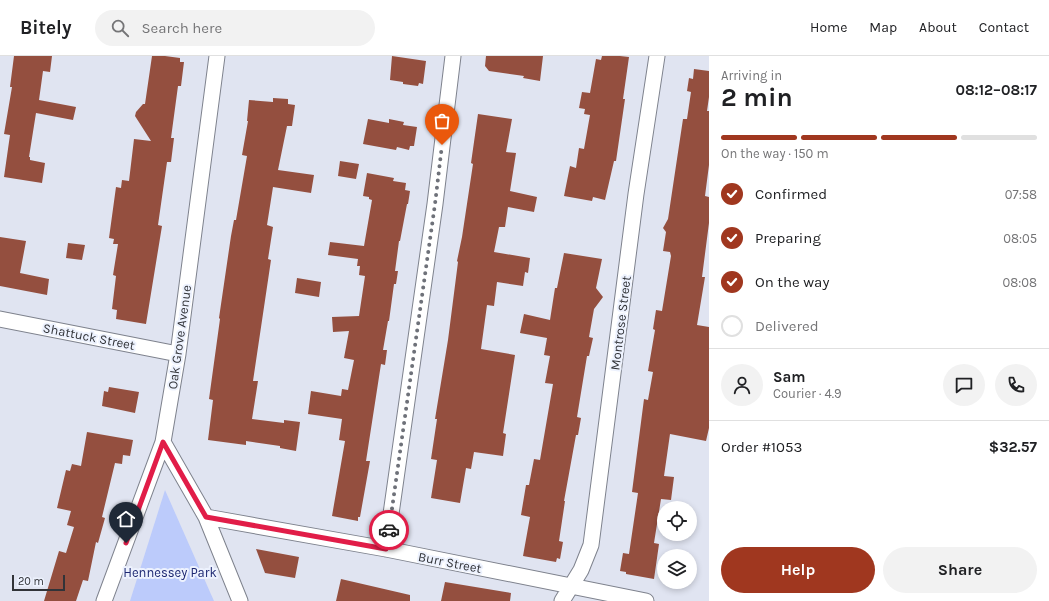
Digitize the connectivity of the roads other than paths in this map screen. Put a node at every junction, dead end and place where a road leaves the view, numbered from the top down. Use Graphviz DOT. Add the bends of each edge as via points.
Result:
graph roads {
  1 [pos="217,56"];
  2 [pos="453,56"];
  3 [pos="657,56"];
  4 [pos="0,319"];
  5 [pos="178,354"];
  6 [pos="163,442"];
  7 [pos="206,517"];
  8 [pos="386,549"];
  9 [pos="571,586"];
  10 [pos="104,601"];
  11 [pos="240,601"];
  12 [pos="562,601"];
  13 [pos="646,601"];
  1 -- 5 [label="street, Oak Grove Avenue"];
  2 -- 8 [label="street" via="435,204"];
  3 -- 9 [label="street, Montrose Street" via="636,194 591,545 582,570"];
  4 -- 5 [label="street, Shattuck Street"];
  5 -- 6 [label="street, Oak Grove Avenue"];
  6 -- 7 [label="street"];
  6 -- 10 [label="street, Oak Grove Avenue"];
  7 -- 8 [label="street, Burr Street"];
  7 -- 11 [label="street"];
  8 -- 9 [label="street, Burr Street"];
  9 -- 12 [label="street, Montrose Street"];
  9 -- 13 [label="street, Burr Street"];
}
